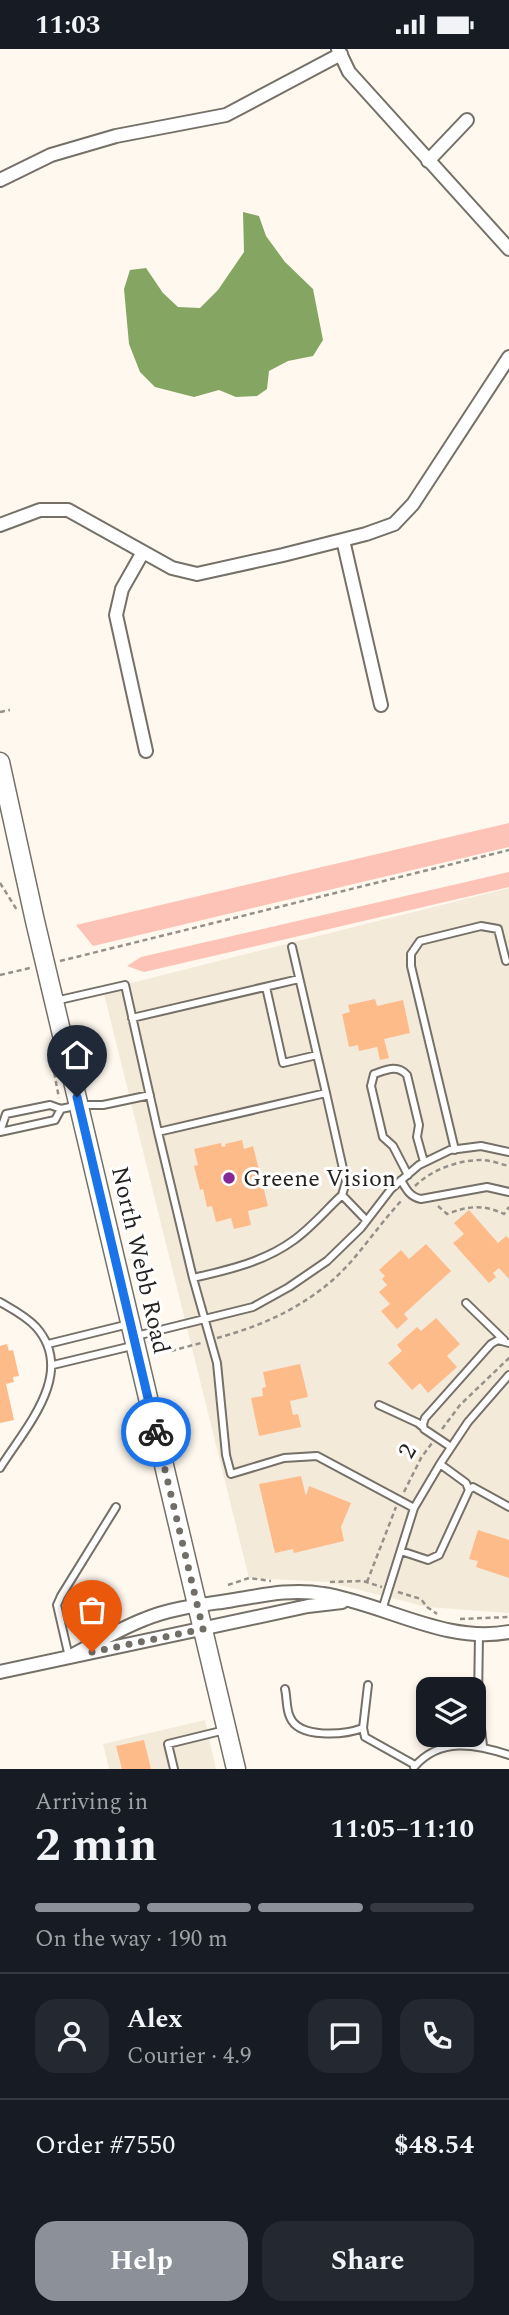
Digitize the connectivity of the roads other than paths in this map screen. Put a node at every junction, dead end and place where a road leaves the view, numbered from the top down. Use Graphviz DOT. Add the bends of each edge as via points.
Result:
graph roads {
  1 [pos="340,51"];
  2 [pos="467,120"];
  3 [pos="428,161"];
  4 [pos="0,180"];
  5 [pos="509,249"];
  6 [pos="509,358"];
  7 [pos="0,525"];
  8 [pos="343,540"];
  9 [pos="143,552"];
  10 [pos="381,705"];
  11 [pos="146,751"];
  12 [pos="0,762"];
  13 [pos="292,947"];
  14 [pos="506,961"];
  15 [pos="299,979"];
  16 [pos="266,986"];
  17 [pos="55,1001"];
  18 [pos="132,1018"];
  19 [pos="317,1055"];
  20 [pos="326,1093"];
  21 [pos="150,1095"];
  22 [pos="79,1105"];
  23 [pos="61,1109"];
  24 [pos="0,1132"];
  25 [pos="158,1132"];
  26 [pos="455,1150"];
  27 [pos="509,1152"];
  28 [pos="424,1162"];
  29 [pos="408,1175"];
  30 [pos="401,1180"];
  31 [pos="509,1192"];
  32 [pos="342,1195"];
  33 [pos="366,1220"];
  34 [pos="193,1278"];
  35 [pos="0,1302"];
  36 [pos="466,1303"];
  37 [pos="204,1319"];
  38 [pos="133,1335"];
  39 [pos="507,1342"];
  40 [pos="48,1344"];
  41 [pos="53,1365"];
  42 [pos="509,1375"];
  43 [pos="379,1405"];
  44 [pos="424,1429"];
  45 [pos="451,1447"];
  46 [pos="439,1464"];
  47 [pos="0,1468"];
  48 [pos="469,1490"];
  49 [pos="116,1507"];
  50 [pos="509,1507"];
  51 [pos="414,1508"];
  52 [pos="401,1551"];
  53 [pos="349,1601"];
  54 [pos="198,1605"];
  55 [pos="382,1611"];
  56 [pos="203,1629"];
  57 [pos="509,1632"];
  58 [pos="479,1635"];
  59 [pos="69,1657"];
  60 [pos="0,1672"];
  61 [pos="478,1677"];
  62 [pos="368,1685"];
  63 [pos="285,1689"];
  64 [pos="363,1728"];
  65 [pos="226,1730"];
  66 [pos="443,1747"];
  67 [pos="486,1747"];
  68 [pos="509,1755"];
  69 [pos="414,1767"];
  70 [pos="174,1769"];
  71 [pos="236,1769"];
  1 -- 3 [label="street" via="349,72"];
  1 -- 4 [label="street" via="226,115 116,136 51,155"];
  2 -- 3 [label="street"];
  3 -- 5 [label="street"];
  6 -- 8 [label="street" via="413,503 394,524"];
  7 -- 9 [label="street" via="40,510 68,510"];
  8 -- 9 [label="street" via="197,574 172,568"];
  8 -- 10 [label="street"];
  9 -- 11 [label="street" via="122,589 116,615"];
  12 -- 17 [label="main road, North Webb Road"];
  13 -- 15 [label="lane"];
  14 -- 26 [label="lane" via="498,929 481,926 419,941 411,954"];
  15 -- 16 [label="lane"];
  15 -- 19 [label="lane"];
  16 -- 18 [label="lane"];
  16 -- 19 [label="lane" via="283,1063"];
  17 -- 18 [label="lane" via="125,985"];
  17 -- 22 [label="main road, North Webb Road"];
  18 -- 21 [label="lane"];
  19 -- 20 [label="lane"];
  20 -- 25 [label="lane"];
  20 -- 32 [label="lane" via="346,1182"];
  21 -- 22 [label="lane"];
  21 -- 25 [label="lane"];
  22 -- 23 [label="lane"];
  22 -- 38 [label="main road, North Webb Road"];
  23 -- 24 [label="lane" via="55,1120"];
  23 -- 24 [label="lane" via="50,1105 6,1114"];
  25 -- 34 [label="lane"];
  26 -- 27 [label="lane" via="481,1146"];
  26 -- 28 [label="lane"];
  28 -- 29 [label="lane"];
  28 -- 29 [label="lane" via="407,1075 395,1067 374,1074 371,1086 383,1137"];
  29 -- 30 [label="lane"];
  30 -- 31 [label="lane" via="416,1198 487,1187"];
  30 -- 33 [label="lane"];
  32 -- 33 [label="lane"];
  32 -- 34 [label="lane" via="312,1224 262,1258"];
  33 -- 37 [label="lane" via="327,1261 289,1287 253,1307"];
  34 -- 37 [label="lane"];
  35 -- 40 [label="lane" via="28,1319"];
  36 -- 39 [label="lane"];
  37 -- 38 [label="lane"];
  37 -- 51 [label="lane" via="217,1363 231,1474 284,1458 317,1456"];
  38 -- 40 [label="lane"];
  38 -- 41 [label="lane"];
  38 -- 54 [label="main road, North Webb Road"];
  39 -- 44 [label="lane" via="491,1344 425,1418"];
  40 -- 41 [label="lane"];
  41 -- 47 [label="lane" via="46,1397"];
  42 -- 45 [label="lane"];
  43 -- 44 [label="lane"];
  44 -- 45 [label="lane"];
  45 -- 46 [label="lane"];
  46 -- 48 [label="lane"];
  46 -- 51 [label="lane"];
  48 -- 50 [label="lane" via="473,1487"];
  48 -- 52 [label="lane" via="439,1555 428,1560"];
  49 -- 59 [label="lane" via="57,1605"];
  51 -- 52 [label="lane"];
  52 -- 55 [label="lane"];
  53 -- 54 [label="street" via="300,1592"];
  53 -- 55 [label="street"];
  53 -- 56 [label="street"];
  54 -- 56 [label="main road, North Webb Road"];
  54 -- 59 [label="street" via="147,1618"];
  55 -- 58 [label="street"];
  56 -- 59 [label="street"];
  56 -- 65 [label="main road, North Webb Road"];
  57 -- 58 [label="street"];
  58 -- 61 [label="lane"];
  59 -- 60 [label="street"];
  62 -- 64 [label="lane"];
  63 -- 64 [label="lane" via="290,1718 300,1729 328,1734"];
  64 -- 69 [label="lane" via="365,1737"];
  65 -- 70 [label="lane" via="168,1744"];
  65 -- 71 [label="main road, North Webb Road"];
  66 -- 69 [label="lane"];
  67 -- 68 [label="lane"];
}
